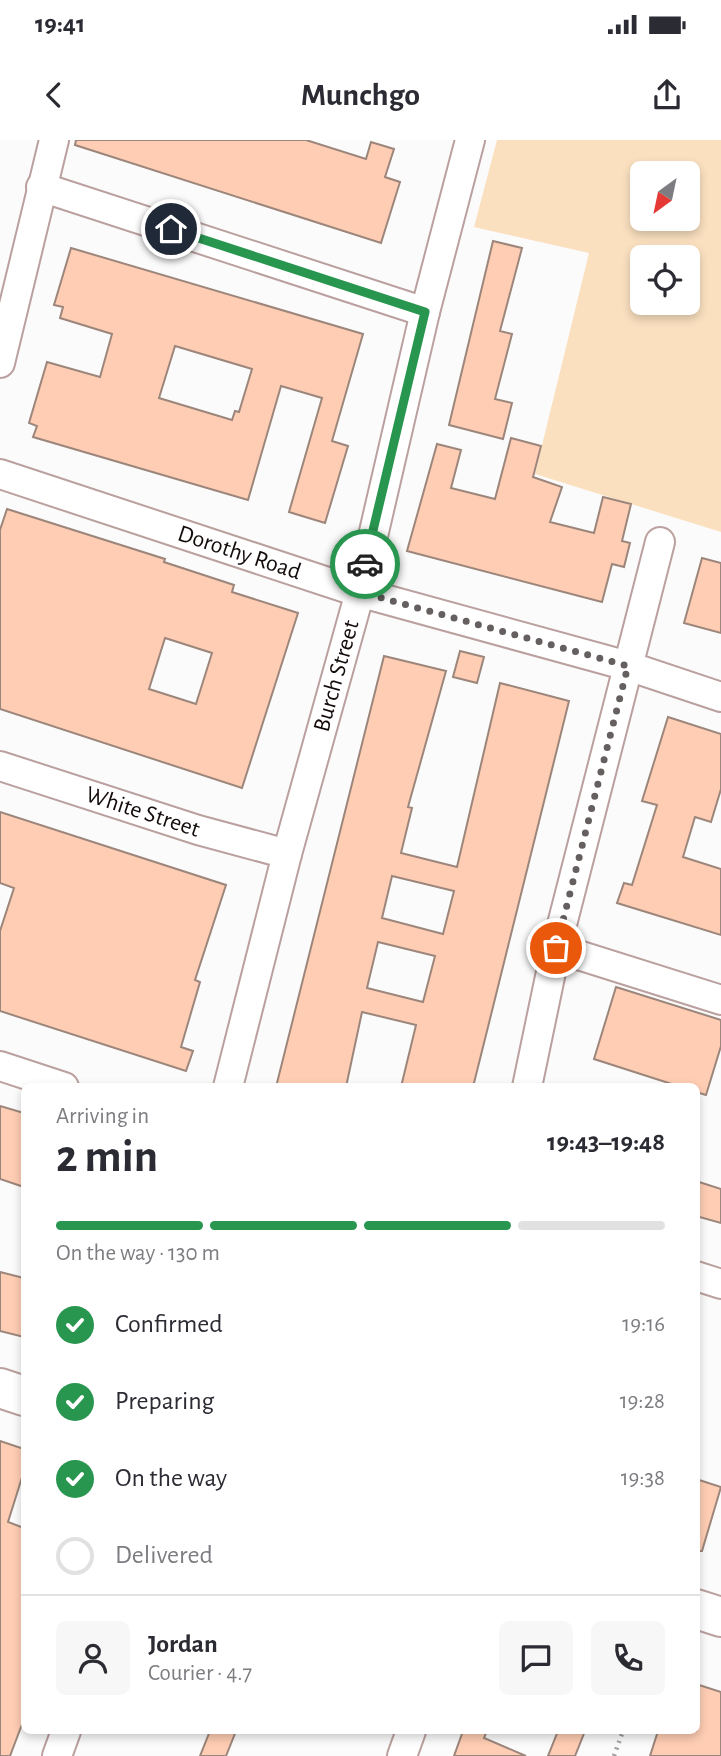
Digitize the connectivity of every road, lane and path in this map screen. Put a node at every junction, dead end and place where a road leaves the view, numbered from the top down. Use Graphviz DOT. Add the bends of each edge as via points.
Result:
graph roads {
  1 [pos="54,140"];
  2 [pos="470,140"];
  3 [pos="41,187"];
  4 [pos="425,312"];
  5 [pos="0,363"];
  6 [pos="0,474"];
  7 [pos="660,542"];
  8 [pos="360,592"];
  9 [pos="628,666"];
  10 [pos="721,697"];
  11 [pos="0,766"];
  12 [pos="287,854"];
  13 [pos="556,948"];
  14 [pos="721,1000"];
  15 [pos="0,1066"];
  16 [pos="52,1083"];
  17 [pos="229,1083"];
  18 [pos="528,1083"];
  19 [pos="700,1277"];
  20 [pos="721,1284"];
  21 [pos="0,1388"];
  22 [pos="21,1395"];
  23 [pos="700,1610"];
  24 [pos="721,1617"];
  25 [pos="65,1734"];
  26 [pos="410,1734"];
  27 [pos="622,1734"];
  28 [pos="57,1756"];
  29 [pos="402,1756"];
  30 [pos="614,1756"];
  1 -- 3 [label="street"];
  2 -- 4 [label="street, Burch Street"];
  3 -- 4 [label="street"];
  3 -- 5 [label="street"];
  4 -- 8 [label="street, Burch Street"];
  6 -- 8 [label="street, Dorothy Road"];
  7 -- 9 [label="street"];
  8 -- 9 [label="street, Dorothy Road"];
  8 -- 12 [label="street, Burch Street"];
  9 -- 10 [label="street, Dorothy Road"];
  9 -- 13 [label="street"];
  11 -- 12 [label="street, White Street" via="198,831"];
  12 -- 17 [label="street, Burch Street"];
  13 -- 14 [label="street"];
  13 -- 18 [label="street"];
  15 -- 16 [label="street"];
  19 -- 20 [label="street"];
  21 -- 22 [label="main road"];
  23 -- 24 [label="main road"];
  25 -- 28 [label="street"];
  26 -- 29 [label="street"];
  27 -- 30 [label="path"];
}
